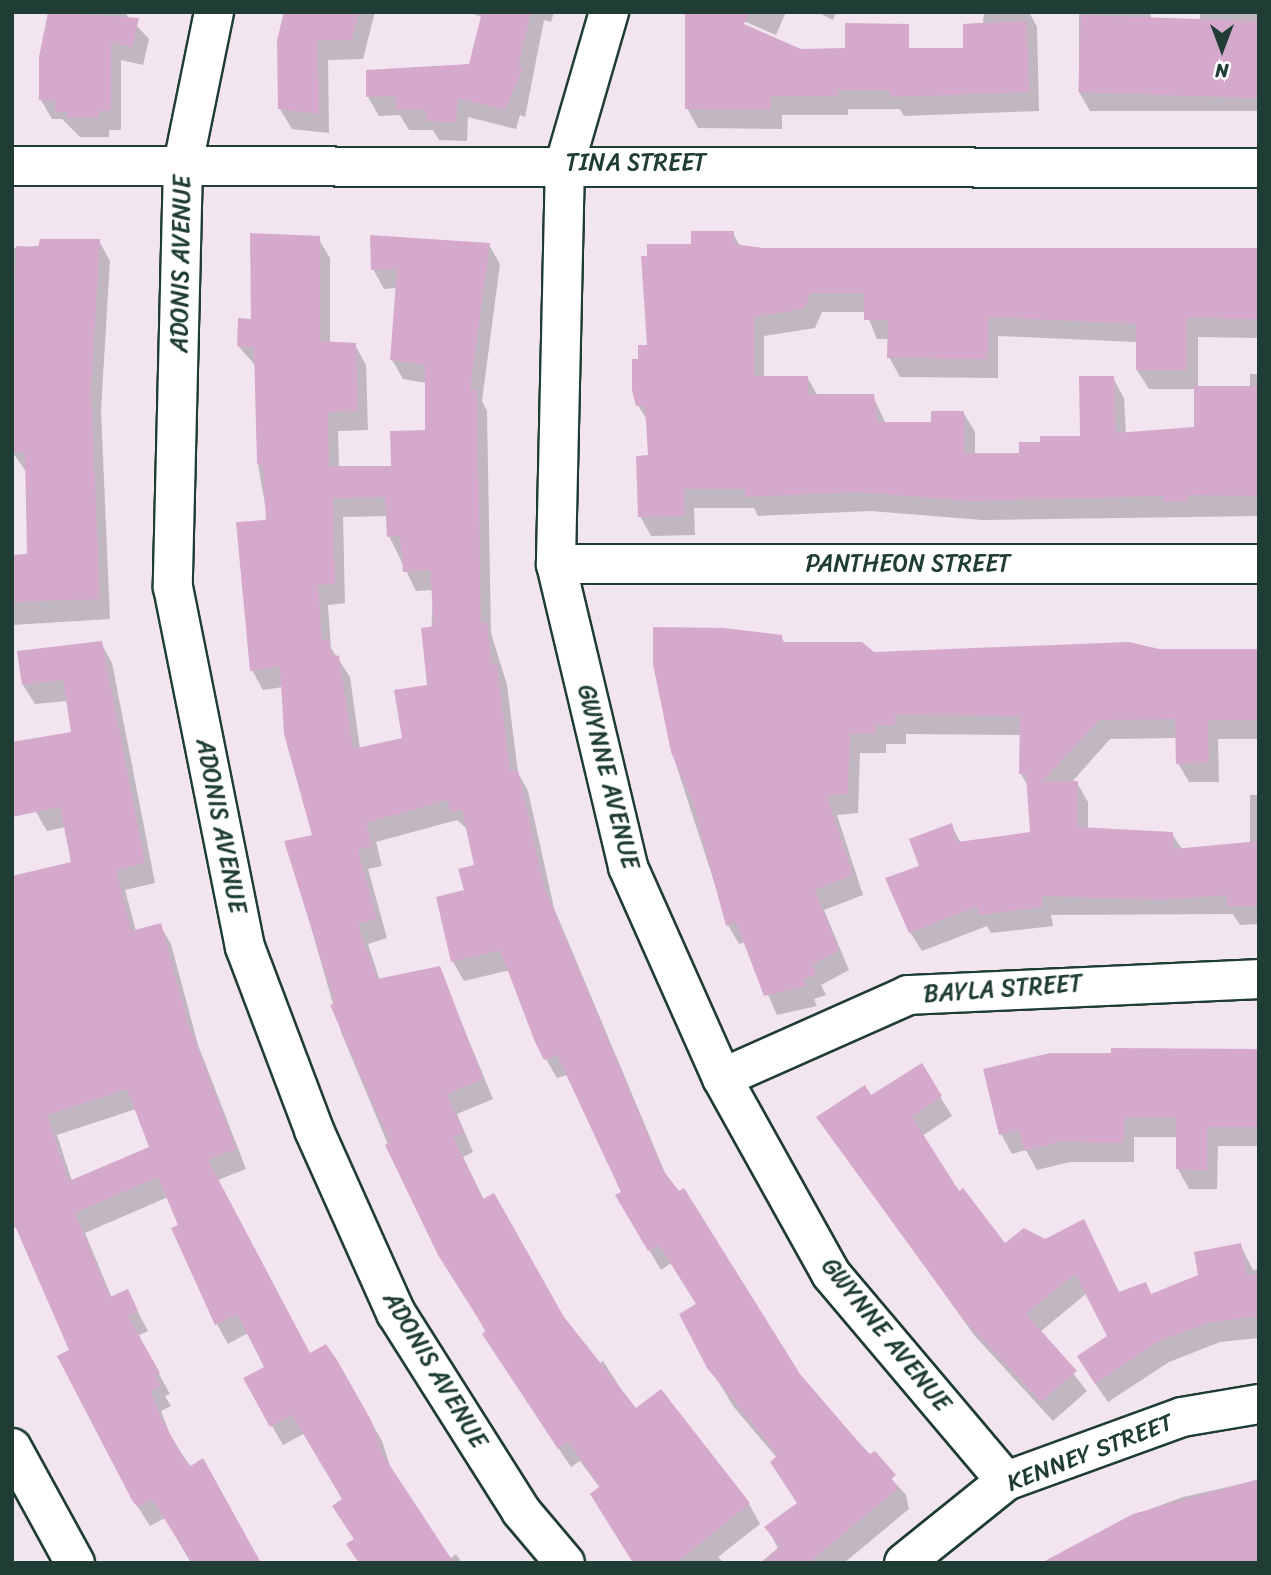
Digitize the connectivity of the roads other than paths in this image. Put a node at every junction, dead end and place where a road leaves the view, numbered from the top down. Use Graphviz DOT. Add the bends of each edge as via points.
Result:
graph roads {
  1 [pos="214,12"];
  2 [pos="609,12"];
  3 [pos="565,163"];
  4 [pos="183,165"];
  5 [pos="12,166"];
  6 [pos="1259,168"];
  7 [pos="556,564"];
  8 [pos="1259,564"];
  9 [pos="1259,979"];
  10 [pos="722,1078"];
  11 [pos="1259,1404"];
  12 [pos="12,1448"];
  13 [pos="1006,1481"];
  14 [pos="75,1563"];
  15 [pos="565,1563"];
  16 [pos="904,1563"];
  1 -- 4 [label="street, ADONIS AVENUE"];
  2 -- 3 [label="street, GWYNNE AVENUE"];
  3 -- 4 [label="street, TINA STREET"];
  3 -- 6 [label="street, TINA STREET"];
  3 -- 7 [label="street, GWYNNE AVENUE"];
  4 -- 5 [label="street, TINA STREET"];
  4 -- 15 [label="street, ADONIS AVENUE" via="173,587 245,947 314,1130 396,1313 521,1511"];
  7 -- 8 [label="street, PANTHEON STREET"];
  7 -- 10 [label="street, GWYNNE AVENUE" via="628,867"];
  9 -- 10 [label="street, BAYLA STREET" via="908,995"];
  10 -- 13 [label="street, GWYNNE AVENUE" via="831,1274"];
  11 -- 13 [label="street, KENNEY STREET" via="1182,1417"];
  12 -- 14 [label="street"];
  13 -- 16 [label="street, KENNEY STREET"];
}
